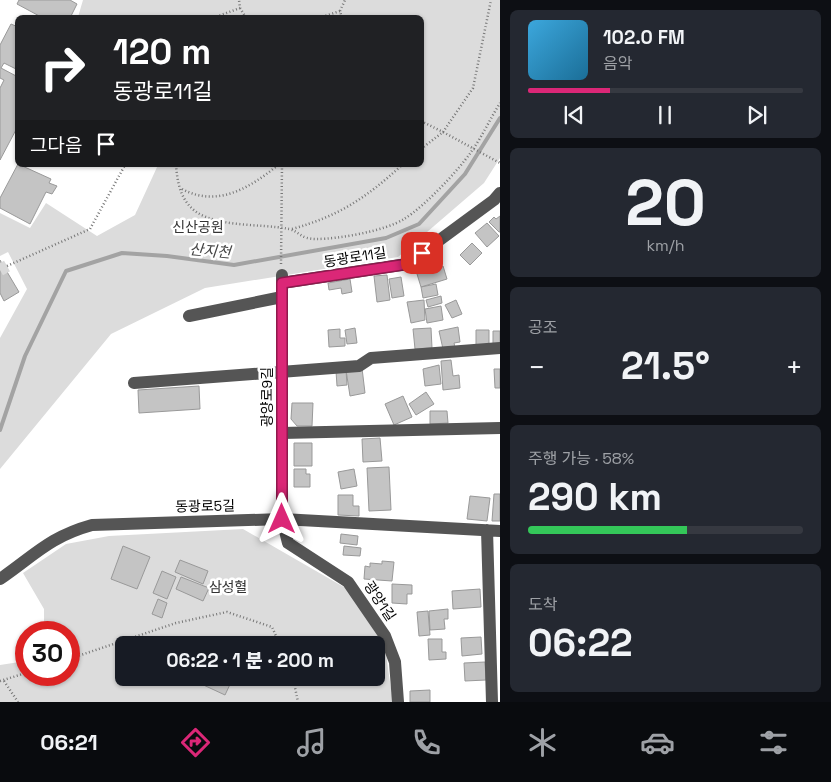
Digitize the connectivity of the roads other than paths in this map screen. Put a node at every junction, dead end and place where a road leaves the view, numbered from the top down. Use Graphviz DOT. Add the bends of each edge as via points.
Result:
graph roads {
  1 [pos="500,193"];
  2 [pos="282,279"];
  3 [pos="282,297"];
  4 [pos="189,316"];
  5 [pos="500,348"];
  6 [pos="282,371"];
  7 [pos="134,383"];
  8 [pos="500,428"];
  9 [pos="282,433"];
  10 [pos="282,519"];
  11 [pos="493,531"];
  12 [pos="0,579"];
  13 [pos="494,630"];
  14 [pos="398,702"];
  15 [pos="492,702"];
  1 -- 2 [label="street, 동광로11길" via="408,264"];
  2 -- 3 [label="street, 광양로9길"];
  3 -- 4 [label="street"];
  3 -- 6 [label="street, 광양로9길"];
  5 -- 6 [label="street" via="371,358 359,366"];
  6 -- 7 [label="street"];
  6 -- 9 [label="street, 광양로9길"];
  8 -- 9 [label="street"];
  9 -- 10 [label="street, 광양로9길"];
  10 -- 11 [label="street, 동광로5길"];
  10 -- 12 [label="street, 동광로5길" via="92,525 69,531 48,542"];
  10 -- 14 [label="street, 광양1길" via="288,543 348,582 385,636 395,662"];
  11 -- 13 [label="street, 동광로5길"];
  13 -- 15 [label="street, 동광로5길"];
}
